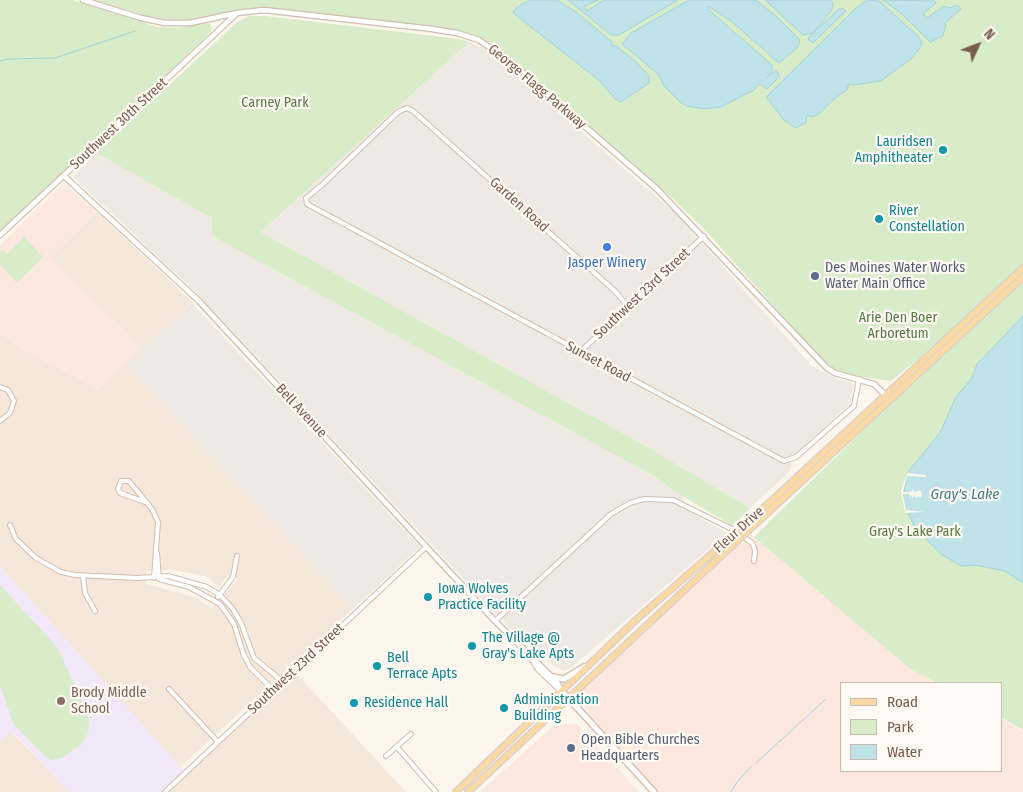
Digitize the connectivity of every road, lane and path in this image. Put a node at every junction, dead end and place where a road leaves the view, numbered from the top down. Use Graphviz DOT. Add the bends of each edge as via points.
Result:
graph roads {
  1 [pos="83,0"];
  2 [pos="238,13"];
  3 [pos="64,176"];
  4 [pos="310,205"];
  5 [pos="0,235"];
  6 [pos="704,236"];
  7 [pos="1023,268"];
  8 [pos="1023,277"];
  9 [pos="628,307"];
  10 [pos="580,352"];
  11 [pos="860,379"];
  12 [pos="0,387"];
  13 [pos="885,395"];
  14 [pos="891,401"];
  15 [pos="0,421"];
  16 [pos="145,502"];
  17 [pos="771,506"];
  18 [pos="10,525"];
  19 [pos="426,547"];
  20 [pos="237,556"];
  21 [pos="754,561"];
  22 [pos="83,576"];
  23 [pos="157,578"];
  24 [pos="220,595"];
  25 [pos="216,601"];
  26 [pos="95,611"];
  27 [pos="495,621"];
  28 [pos="248,642"];
  29 [pos="241,645"];
  30 [pos="530,656"];
  31 [pos="590,663"];
  32 [pos="553,677"];
  33 [pos="281,683"];
  34 [pos="169,689"];
  35 [pos="273,690"];
  36 [pos="560,690"];
  37 [pos="567,698"];
  38 [pos="410,734"];
  39 [pos="218,742"];
  40 [pos="397,747"];
  41 [pos="386,756"];
  42 [pos="165,792"];
  43 [pos="436,792"];
  44 [pos="456,792"];
  45 [pos="468,792"];
  46 [pos="654,792"];
  1 -- 2 [label="street, George Flagg Parkway" via="165,23 190,23"];
  2 -- 3 [label="street, Southwest 30th Street"];
  2 -- 6 [label="street, George Flagg Parkway" via="287,12 432,29 479,40 508,60 657,189"];
  3 -- 5 [label="street, Southwest 30th Street"];
  3 -- 19 [label="street, Bell Avenue" via="199,301"];
  4 -- 9 [label="street, Garden Road" via="306,201 307,195 322,185 398,112 407,108 616,292"];
  4 -- 10 [label="street, Sunset Road"];
  6 -- 9 [label="street, Southwest 23rd Street"];
  6 -- 11 [label="street, George Flagg Parkway" via="821,362 835,373"];
  7 -- 13 [label="main road, Fleur Drive"];
  8 -- 14 [label="main road, Fleur Drive"];
  9 -- 10 [label="street, Southwest 23rd Street"];
  10 -- 11 [label="street, Sunset Road" via="784,461 796,457 854,406"];
  11 -- 13 [label="street, George Flagg Parkway" via="874,384"];
  12 -- 15 [label="street" via="8,390 14,401 10,414"];
  13 -- 14 [label="street, George Flagg Parkway"];
  13 -- 17 [label="main road, Fleur Drive"];
  14 -- 17 [label="main road, Fleur Drive"];
  16 -- 16 [label="street" via="130,481 121,481 120,493"];
  16 -- 23 [label="street" via="158,522 157,553 154,557"];
  17 -- 31 [label="main road, Fleur Drive, bridge"];
  17 -- 37 [label="main road, Fleur Drive, bridge"];
  18 -- 22 [label="street" via="16,539 42,563 61,572"];
  19 -- 27 [label="street, Bell Avenue"];
  19 -- 33 [label="street, Southwest 23rd Street"];
  20 -- 24 [label="street" via="234,577"];
  21 -- 27 [label="street" via="752,543 738,532 673,500 644,499 611,514"];
  22 -- 23 [label="street"];
  22 -- 26 [label="street" via="85,593"];
  23 -- 24 [label="street" via="168,576 192,582"];
  23 -- 25 [label="street" via="189,586"];
  24 -- 25 [label="street"];
  24 -- 28 [label="street" via="237,616"];
  25 -- 29 [label="street" via="230,617"];
  27 -- 30 [label="street, Bell Avenue"];
  28 -- 29 [label="street"];
  28 -- 33 [label="street" via="254,658"];
  29 -- 35 [label="street" via="250,667"];
  30 -- 32 [label="street, Bell Avenue"];
  30 -- 36 [label="street, Bell Avenue" via="538,669"];
  31 -- 32 [label="main road" via="568,678"];
  31 -- 36 [label="main road, Fleur Drive"];
  32 -- 36 [label="street, Bell Avenue"];
  33 -- 35 [label="street, Southwest 23rd Street"];
  34 -- 39 [label="street"];
  35 -- 39 [label="street, Southwest 23rd Street"];
  36 -- 37 [label="main road, Bell Avenue"];
  36 -- 44 [label="main road, Fleur Drive"];
  37 -- 45 [label="main road, Fleur Drive"];
  37 -- 46 [label="main road, Bell Avenue"];
  38 -- 40 [label="street"];
  39 -- 42 [label="street, Southwest 23rd Street"];
  40 -- 41 [label="street"];
  40 -- 43 [label="street"];
}
